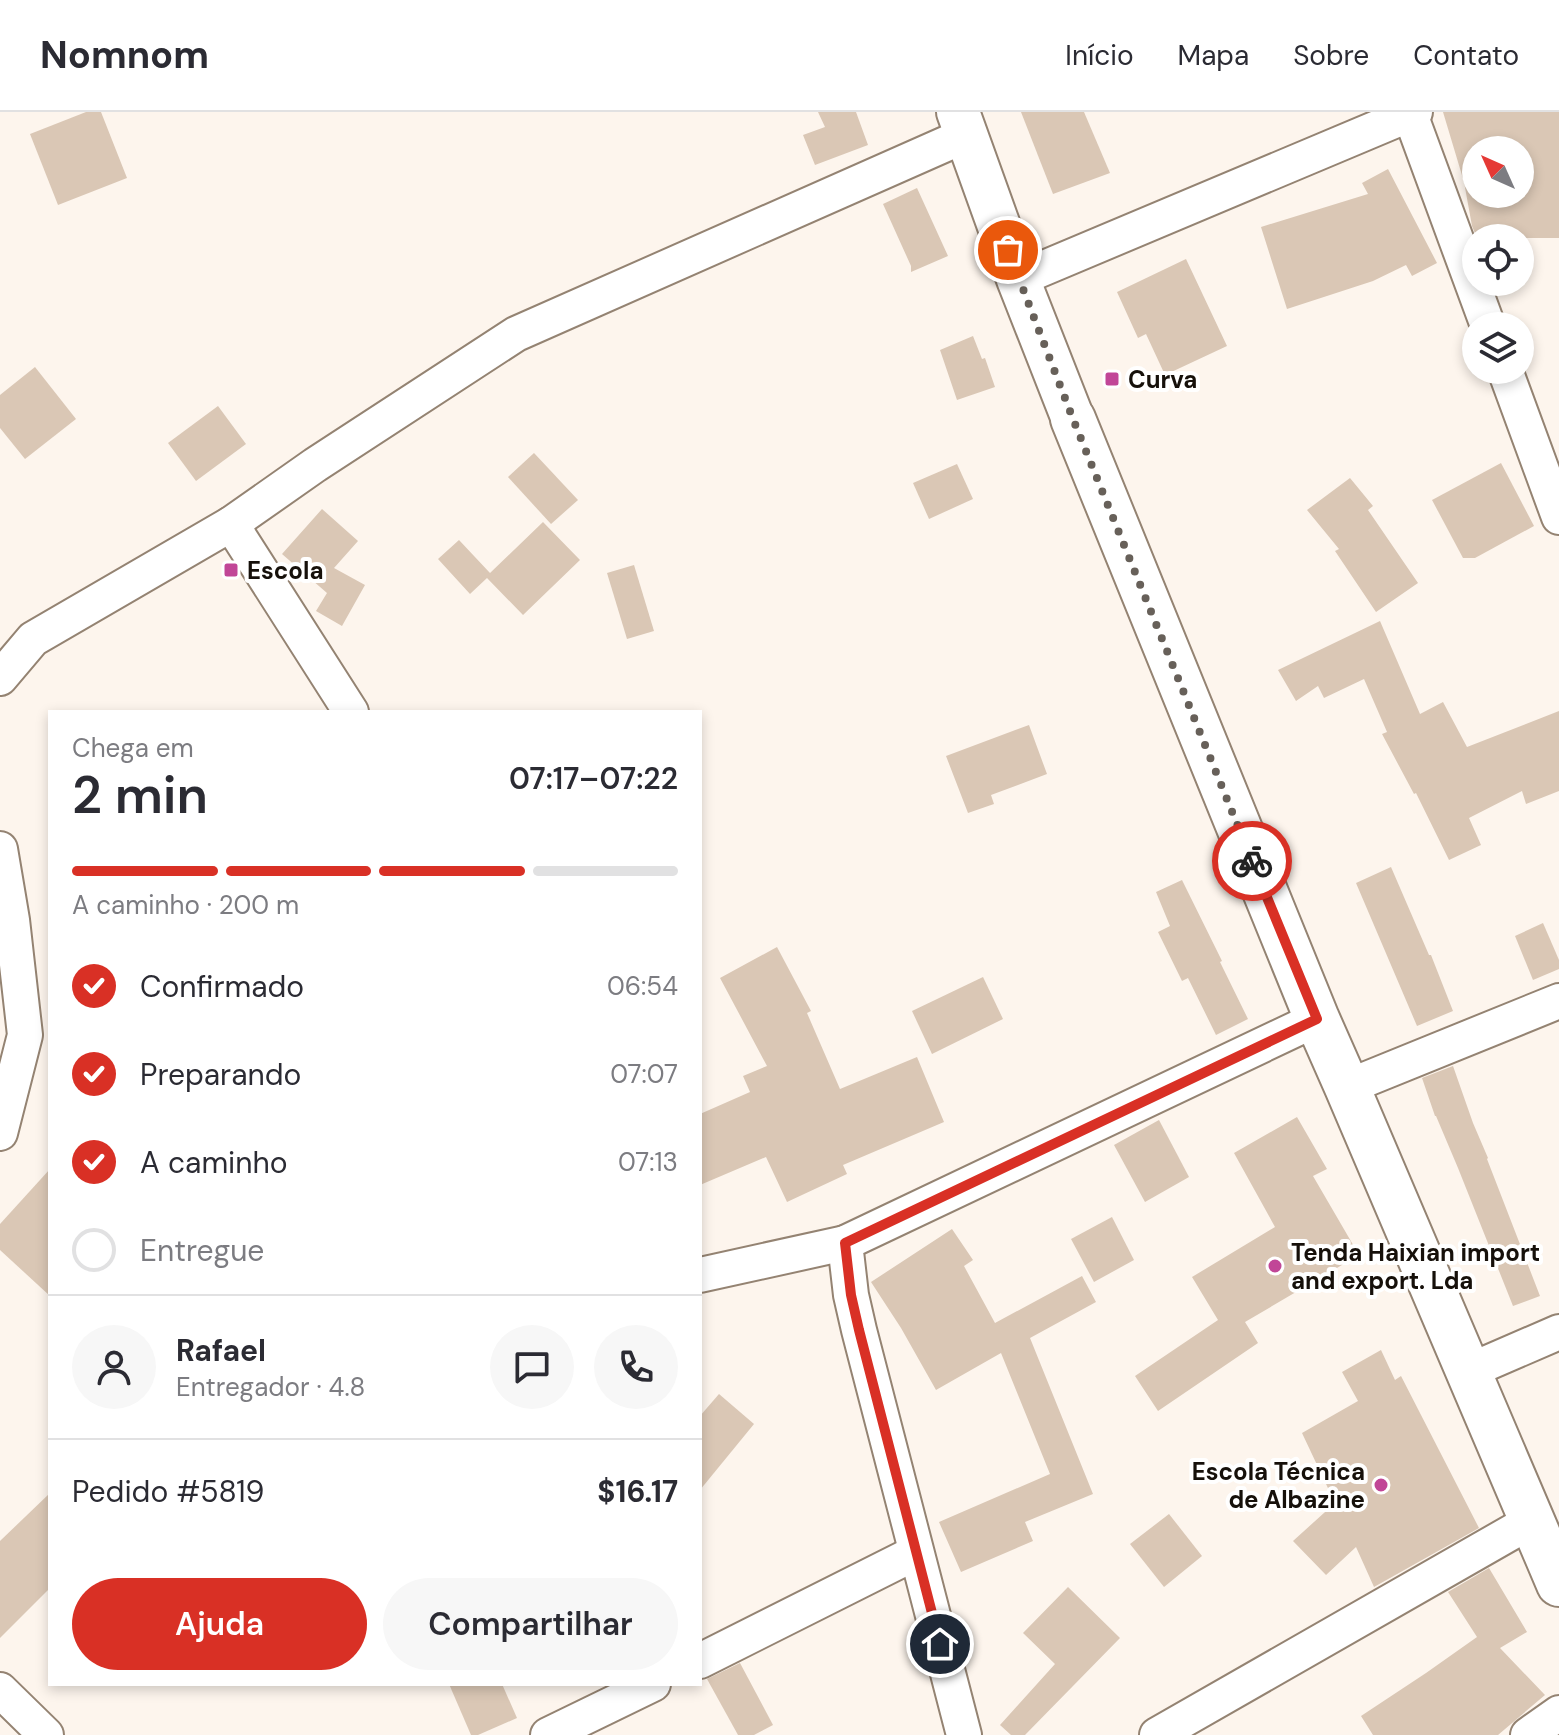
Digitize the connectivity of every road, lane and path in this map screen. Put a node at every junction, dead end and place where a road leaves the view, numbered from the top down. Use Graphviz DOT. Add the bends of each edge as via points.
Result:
graph roads {
  1 [pos="1413,113"];
  2 [pos="962,123"];
  3 [pos="1018,279"];
  4 [pos="1483,312"];
  5 [pos="1510,384"];
  6 [pos="1073,419"];
  7 [pos="1559,517"];
  8 [pos="231,524"];
  9 [pos="0,678"];
  10 [pos="350,710"];
  11 [pos="0,849"];
  12 [pos="1559,1001"];
  13 [pos="1317,1019"];
  14 [pos="1347,1087"];
  15 [pos="0,1133"];
  16 [pos="845,1243"];
  17 [pos="702,1275"];
  18 [pos="1559,1332"];
  19 [pos="1469,1371"];
  20 [pos="1533,1520"];
  21 [pos="915,1553"];
  22 [pos="1559,1584"];
  23 [pos="702,1660"];
  24 [pos="649,1686"];
  25 [pos="0,1690"];
  26 [pos="1559,1713"];
  27 [pos="46,1735"];
  28 [pos="548,1735"];
  29 [pos="964,1735"];
  30 [pos="1157,1735"];
  31 [pos="1528,1735"];
  1 -- 3 [label="street"];
  1 -- 4 [label="street"];
  2 -- 3 [label="street"];
  2 -- 8 [label="street" via="516,334"];
  3 -- 6 [label="street"];
  5 -- 7 [label="street"];
  6 -- 13 [label="main road"];
  8 -- 9 [label="street" via="33,639"];
  8 -- 10 [label="street"];
  11 -- 15 [label="street" via="25,1035"];
  12 -- 14 [label="street"];
  13 -- 14 [label="main road"];
  13 -- 16 [label="street"];
  14 -- 19 [label="main road"];
  16 -- 17 [label="street"];
  16 -- 21 [label="street" via="851,1295"];
  18 -- 19 [label="street"];
  19 -- 20 [label="main road"];
  20 -- 22 [label="main road"];
  20 -- 30 [label="street"];
  21 -- 23 [label="street"];
  21 -- 29 [label="street"];
  24 -- 28 [label="street"];
  25 -- 27 [label="street"];
  26 -- 31 [label="street"];
}
